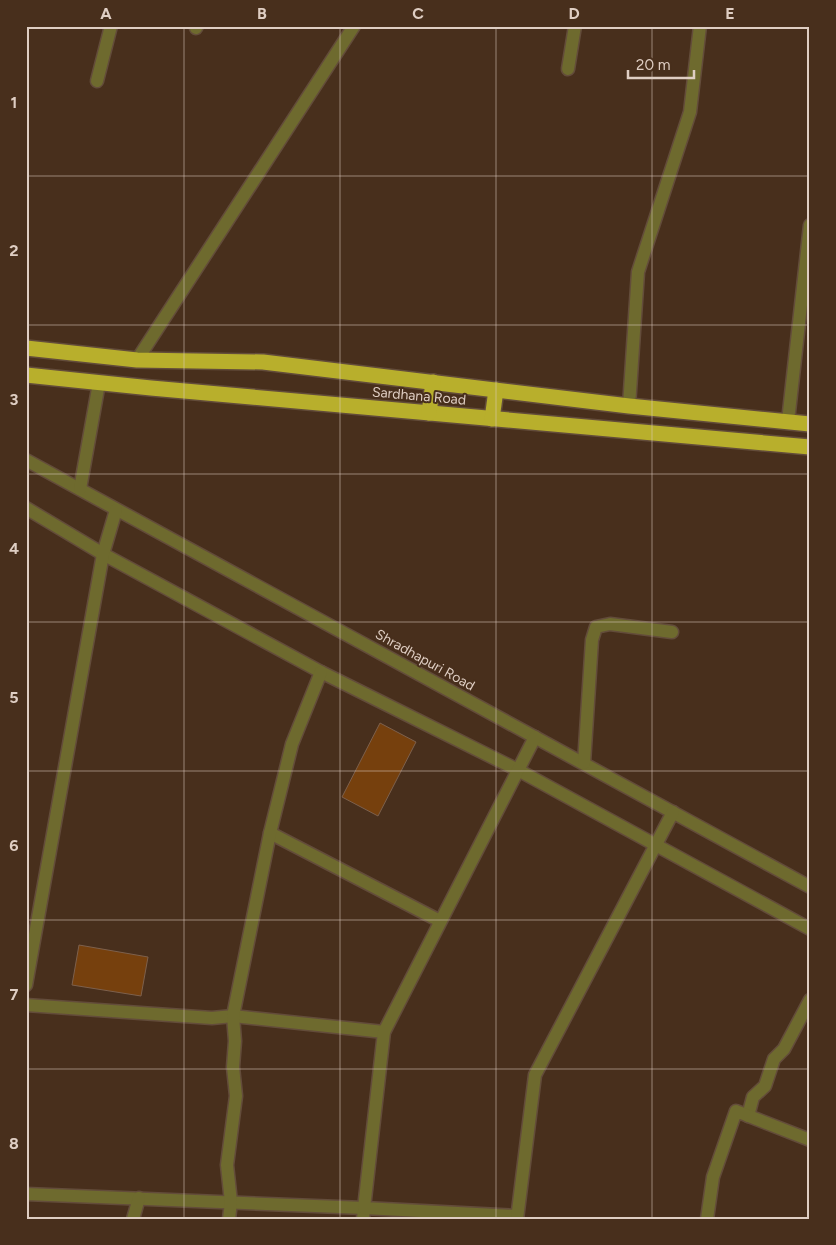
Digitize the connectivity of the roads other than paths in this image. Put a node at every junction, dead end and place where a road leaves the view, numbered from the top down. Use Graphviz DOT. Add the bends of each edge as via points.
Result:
graph roads {
  1 [pos="111,26"];
  2 [pos="354,26"];
  3 [pos="575,26"];
  4 [pos="700,26"];
  5 [pos="568,69"];
  6 [pos="97,80"];
  7 [pos="810,225"];
  8 [pos="26,348"];
  9 [pos="137,360"];
  10 [pos="26,375"];
  11 [pos="434,382"];
  12 [pos="99,383"];
  13 [pos="134,387"];
  14 [pos="496,390"];
  15 [pos="629,406"];
  16 [pos="428,413"];
  17 [pos="492,419"];
  18 [pos="788,421"];
  19 [pos="810,424"];
  20 [pos="627,431"];
  21 [pos="810,447"];
  22 [pos="26,460"];
  23 [pos="80,489"];
  24 [pos="26,508"];
  25 [pos="116,510"];
  26 [pos="103,554"];
  27 [pos="672,632"];
  28 [pos="321,672"];
  29 [pos="535,737"];
  30 [pos="584,764"];
  31 [pos="518,770"];
  32 [pos="673,812"];
  33 [pos="270,833"];
  34 [pos="656,844"];
  35 [pos="810,886"];
  36 [pos="440,921"];
  37 [pos="810,929"];
  38 [pos="26,985"];
  39 [pos="810,1000"];
  40 [pos="26,1006"];
  41 [pos="233,1016"];
  42 [pos="384,1032"];
  43 [pos="748,1116"];
  44 [pos="810,1140"];
  45 [pos="26,1194"];
  46 [pos="140,1198"];
  47 [pos="231,1202"];
  48 [pos="364,1213"];
  49 [pos="517,1217"];
  50 [pos="133,1219"];
  51 [pos="229,1219"];
  52 [pos="707,1219"];
  1 -- 6 [label="street"];
  2 -- 9 [label="street"];
  3 -- 5 [label="street"];
  4 -- 15 [label="street" via="690,112 638,272"];
  7 -- 18 [label="street"];
  8 -- 9 [label="highway"];
  9 -- 11 [label="highway" via="263,362"];
  9 -- 13 [label="highway"];
  10 -- 12 [label="highway, Sardhana Road"];
  11 -- 14 [label="highway"];
  11 -- 16 [label="highway"];
  12 -- 13 [label="highway, Sardhana Road"];
  12 -- 23 [label="street"];
  13 -- 16 [label="highway, Sardhana Road"];
  14 -- 15 [label="highway"];
  14 -- 17 [label="highway"];
  15 -- 18 [label="highway"];
  15 -- 20 [label="highway"];
  16 -- 17 [label="highway, Sardhana Road"];
  17 -- 20 [label="highway, Sardhana Road"];
  18 -- 19 [label="highway"];
  20 -- 21 [label="highway, Sardhana Road"];
  22 -- 23 [label="street, Shradhapuri Road"];
  23 -- 25 [label="street, Shradhapuri Road"];
  24 -- 26 [label="street"];
  25 -- 26 [label="street"];
  25 -- 29 [label="street, Shradhapuri Road"];
  26 -- 28 [label="street"];
  26 -- 38 [label="street"];
  27 -- 30 [label="street" via="610,624 596,627 592,640"];
  28 -- 31 [label="street"];
  28 -- 33 [label="street" via="292,744"];
  29 -- 30 [label="street, Shradhapuri Road"];
  29 -- 31 [label="street"];
  30 -- 32 [label="street, Shradhapuri Road"];
  31 -- 34 [label="street"];
  31 -- 36 [label="street"];
  32 -- 34 [label="street"];
  32 -- 35 [label="street, Shradhapuri Road"];
  33 -- 36 [label="street"];
  33 -- 41 [label="street"];
  34 -- 37 [label="street"];
  34 -- 49 [label="street" via="535,1075"];
  36 -- 42 [label="street"];
  39 -- 43 [label="street" via="784,1049 774,1059 764,1086 753,1097"];
  40 -- 41 [label="street" via="212,1018"];
  41 -- 42 [label="street"];
  41 -- 47 [label="street" via="236,1096 227,1165"];
  42 -- 48 [label="street"];
  43 -- 44 [label="street"];
  43 -- 52 [label="street" via="736,1111 713,1177"];
  45 -- 46 [label="street"];
  46 -- 47 [label="street"];
  46 -- 50 [label="street"];
  47 -- 48 [label="street"];
  47 -- 51 [label="street"];
  48 -- 49 [label="street"];
}
